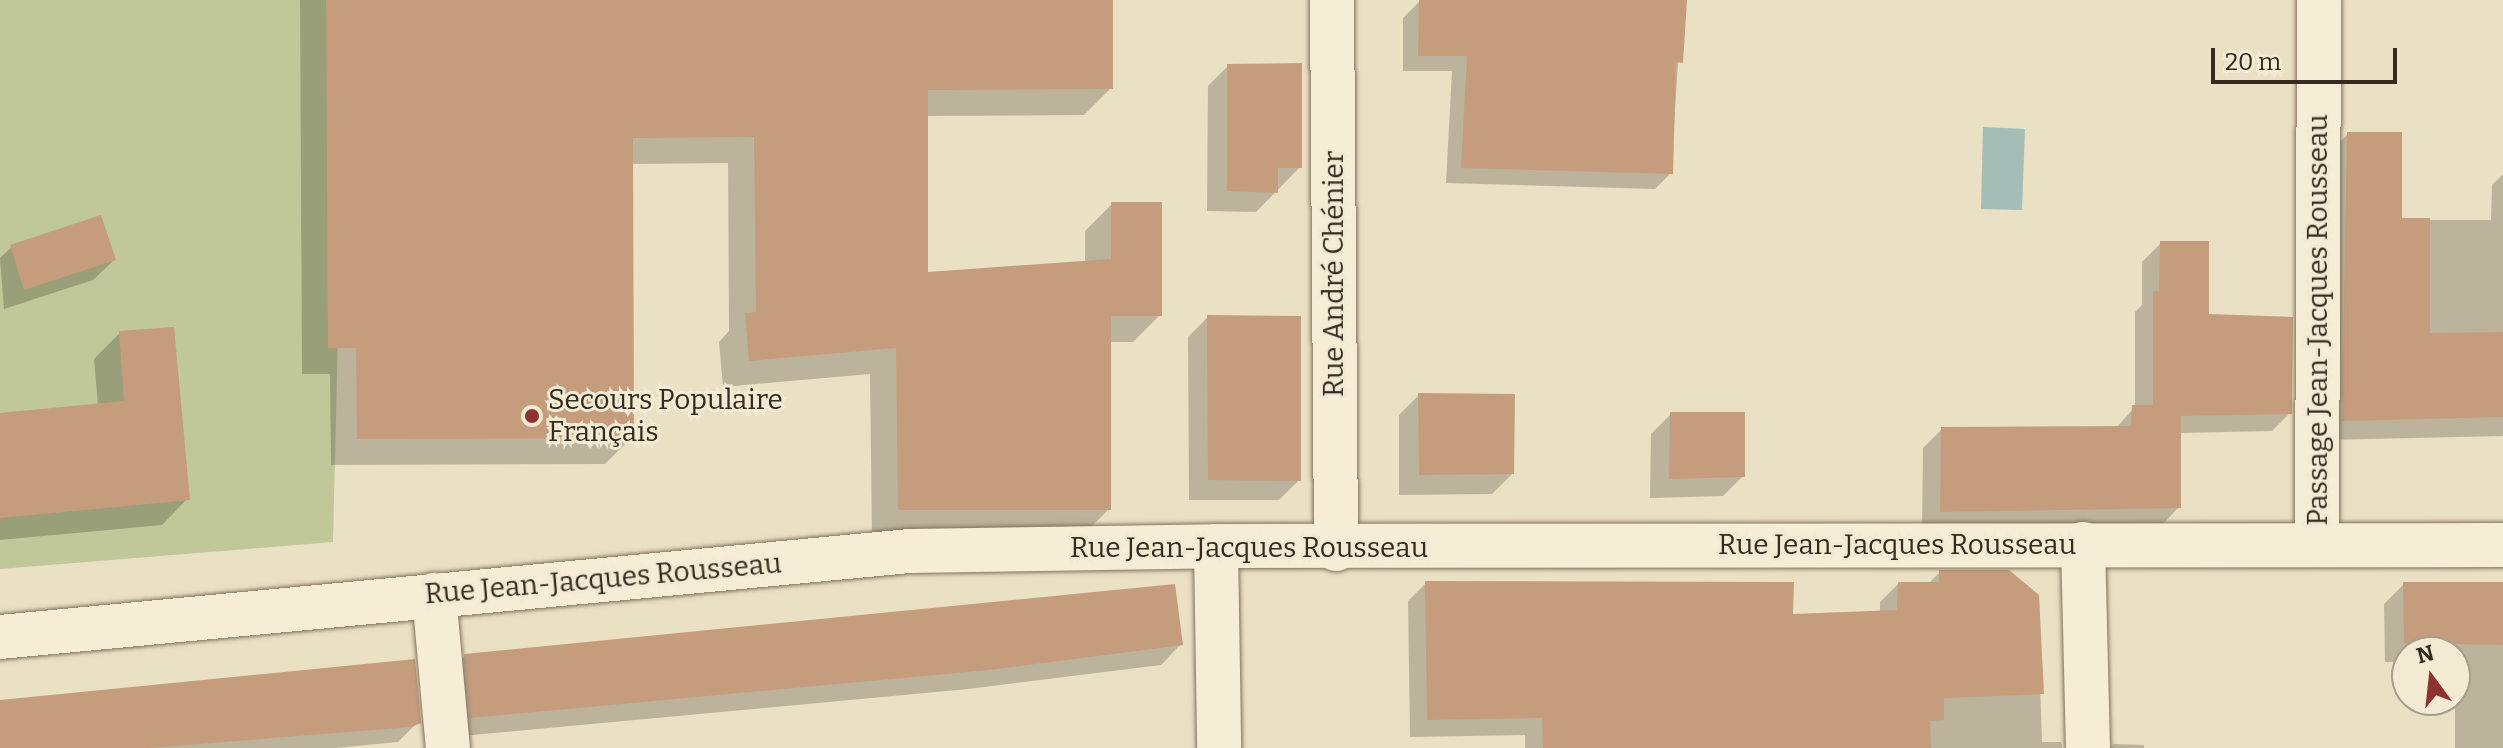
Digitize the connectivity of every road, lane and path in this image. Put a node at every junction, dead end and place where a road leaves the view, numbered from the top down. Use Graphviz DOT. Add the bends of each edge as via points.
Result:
graph roads {
  1 [pos="1332,0"];
  2 [pos="2319,0"];
  3 [pos="2317,543"];
  4 [pos="2083,544"];
  5 [pos="2503,545"];
  6 [pos="1216,546"];
  7 [pos="1336,549"];
  8 [pos="434,595"];
  9 [pos="0,637"];
  10 [pos="448,748"];
  11 [pos="1219,748"];
  12 [pos="2088,748"];
  1 -- 7 [label="street, Rue André Chénier"];
  2 -- 3 [label="street, Passage Jean-Jacques Rousseau"];
  3 -- 4 [label="street, Rue Jean-Jacques Rousseau"];
  3 -- 5 [label="street, Rue Jean-Jacques Rousseau"];
  4 -- 7 [label="street, Rue Jean-Jacques Rousseau"];
  4 -- 12 [label="street"];
  6 -- 7 [label="street, Rue Jean-Jacques Rousseau"];
  6 -- 8 [label="street, Rue Jean-Jacques Rousseau" via="910,551"];
  6 -- 11 [label="street"];
  8 -- 9 [label="street, Rue Jean-Jacques Rousseau"];
  8 -- 10 [label="street"];
}
